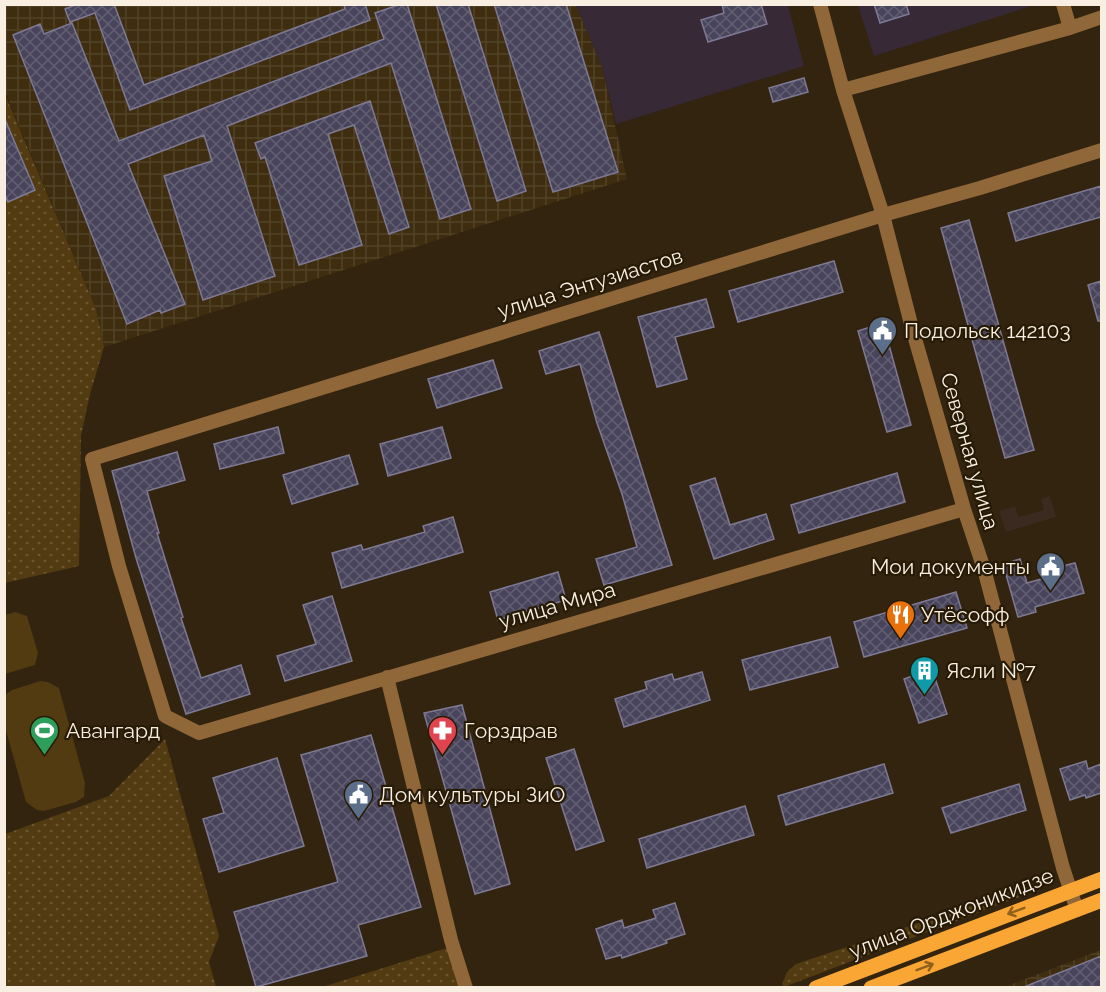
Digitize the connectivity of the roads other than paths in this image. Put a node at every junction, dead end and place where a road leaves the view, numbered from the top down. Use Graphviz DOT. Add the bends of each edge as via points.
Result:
graph roads {
  1 [pos="820,4"];
  2 [pos="1063,4"];
  3 [pos="1101,17"];
  4 [pos="1070,28"];
  5 [pos="843,90"];
  6 [pos="1101,150"];
  7 [pos="883,215"];
  8 [pos="964,509"];
  9 [pos="387,676"];
  10 [pos="165,716"];
  11 [pos="1101,879"];
  12 [pos="1071,890"];
  13 [pos="1101,900"];
  14 [pos="1077,910"];
  15 [pos="466,987"];
  16 [pos="816,987"];
  17 [pos="871,987"];
  1 -- 5 [label="street, Северная улица"];
  2 -- 4 [label="street"];
  3 -- 4 [label="street"];
  4 -- 5 [label="street"];
  5 -- 7 [label="street, Северная улица"];
  6 -- 7 [label="street, улица Энтузиастов"];
  7 -- 8 [label="street, Северная улица"];
  7 -- 10 [label="street, улица Энтузиастов" via="92,459 119,566"];
  8 -- 9 [label="street, улица Мира"];
  8 -- 12 [label="street, Северная улица" via="984,569"];
  9 -- 10 [label="street, улица Мира" via="199,733"];
  9 -- 15 [label="street"];
  11 -- 12 [label="main road, улица Орджоникидзе"];
  12 -- 14 [label="street, Северная улица"];
  12 -- 16 [label="main road, улица Орджоникидзе, one-way"];
  13 -- 14 [label="main road, улица Орджоникидзе"];
  17 -- 14 [label="main road, улица Орджоникидзе, one-way"];
}
